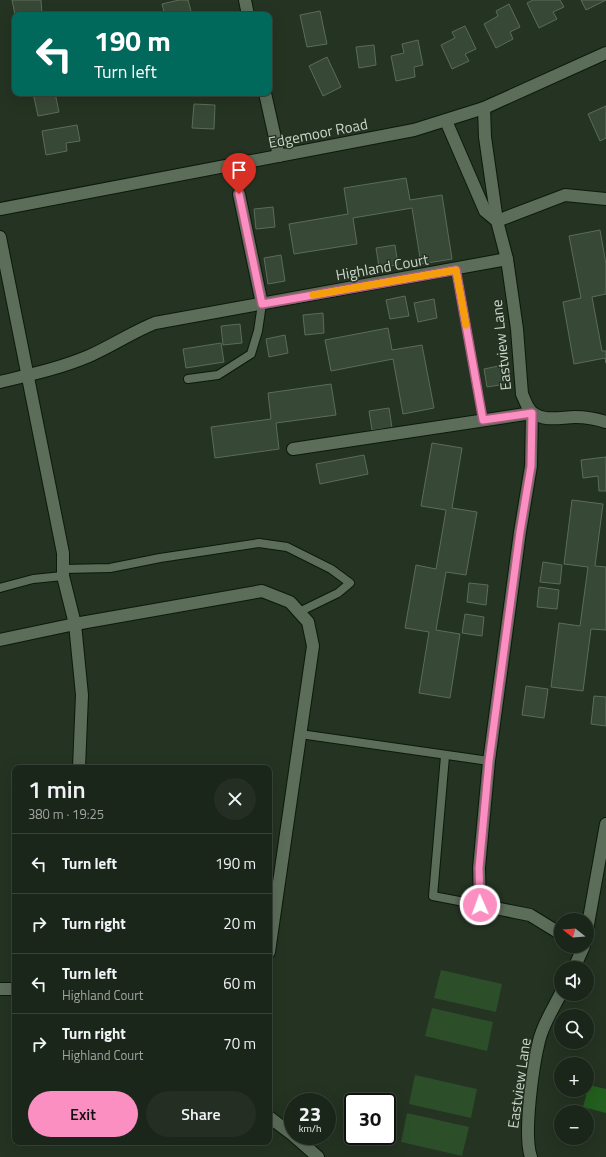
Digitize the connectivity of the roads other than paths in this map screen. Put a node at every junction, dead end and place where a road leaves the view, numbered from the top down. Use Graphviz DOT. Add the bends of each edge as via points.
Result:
graph roads {
  1 [pos="245,0"];
  2 [pos="247,12"];
  3 [pos="606,53"];
  4 [pos="266,96"];
  5 [pos="484,108"];
  6 [pos="446,121"];
  7 [pos="279,156"];
  8 [pos="239,194"];
  9 [pos="606,199"];
  10 [pos="0,209"];
  11 [pos="497,221"];
  12 [pos="0,237"];
  13 [pos="507,259"];
  14 [pos="456,270"];
  15 [pos="262,304"];
  16 [pos="26,376"];
  17 [pos="188,379"];
  18 [pos="0,382"];
  19 [pos="532,413"];
  20 [pos="483,420"];
  21 [pos="606,422"];
  22 [pos="293,449"];
  23 [pos="63,572"];
  24 [pos="0,588"];
  25 [pos="299,612"];
  26 [pos="75,624"];
  27 [pos="0,640"];
  28 [pos="300,734"];
  29 [pos="445,756"];
  30 [pos="489,761"];
  31 [pos="79,765"];
  32 [pos="606,824"];
  33 [pos="480,905"];
  34 [pos="590,913"];
  35 [pos="554,930"];
  36 [pos="272,931"];
  37 [pos="0,989"];
  38 [pos="12,989"];
  39 [pos="557,1001"];
  40 [pos="272,1119"];
  41 [pos="284,1129"];
  42 [pos="304,1145"];
  43 [pos="318,1157"];
  44 [pos="531,1157"];
  1 -- 2 [label="street"];
  3 -- 5 [label="street, Edgemoor Road"];
  4 -- 7 [label="street"];
  5 -- 6 [label="street, Edgemoor Road"];
  5 -- 11 [label="street, Eastview Lane" via="485,137"];
  6 -- 7 [label="street, Edgemoor Road" via="382,137"];
  6 -- 11 [label="street, Eastview Lane" via="485,211"];
  7 -- 10 [label="street, Edgemoor Road"];
  8 -- 15 [label="street"];
  9 -- 11 [label="street" via="565,195"];
  11 -- 13 [label="street, Eastview Lane"];
  12 -- 16 [label="street"];
  13 -- 14 [label="street, Highland Court"];
  13 -- 19 [label="street, Eastview Lane" via="517,329 522,394"];
  14 -- 15 [label="street, Highland Court"];
  14 -- 20 [label="lane"];
  15 -- 16 [label="street, Highland Court" via="155,323 87,357"];
  15 -- 17 [label="lane" via="251,354 218,375"];
  16 -- 18 [label="street, Highland Court"];
  16 -- 23 [label="street" via="63,553"];
  19 -- 20 [label="street"];
  19 -- 21 [label="street" via="557,419 576,417"];
  19 -- 30 [label="street" via="531,466"];
  20 -- 22 [label="street"];
  23 -- 24 [label="lane"];
  23 -- 25 [label="lane" via="110,568 259,543 287,546 350,583 338,593"];
  23 -- 26 [label="street"];
  25 -- 26 [label="street" via="290,602 262,591"];
  25 -- 28 [label="street" via="308,622 312,646"];
  26 -- 27 [label="street"];
  26 -- 31 [label="street" via="82,695"];
  28 -- 29 [label="lane"];
  28 -- 36 [label="street"];
  29 -- 30 [label="lane"];
  29 -- 33 [label="lane" via="433,896"];
  30 -- 33 [label="street" via="479,868"];
  32 -- 34 [label="street"];
  33 -- 35 [label="street" via="530,915"];
  37 -- 38 [label="street"];
  39 -- 44 [label="street, Eastview Lane" via="539,1040 529,1118 528,1149"];
  40 -- 41 [label="street"];
  42 -- 43 [label="street"];
}
